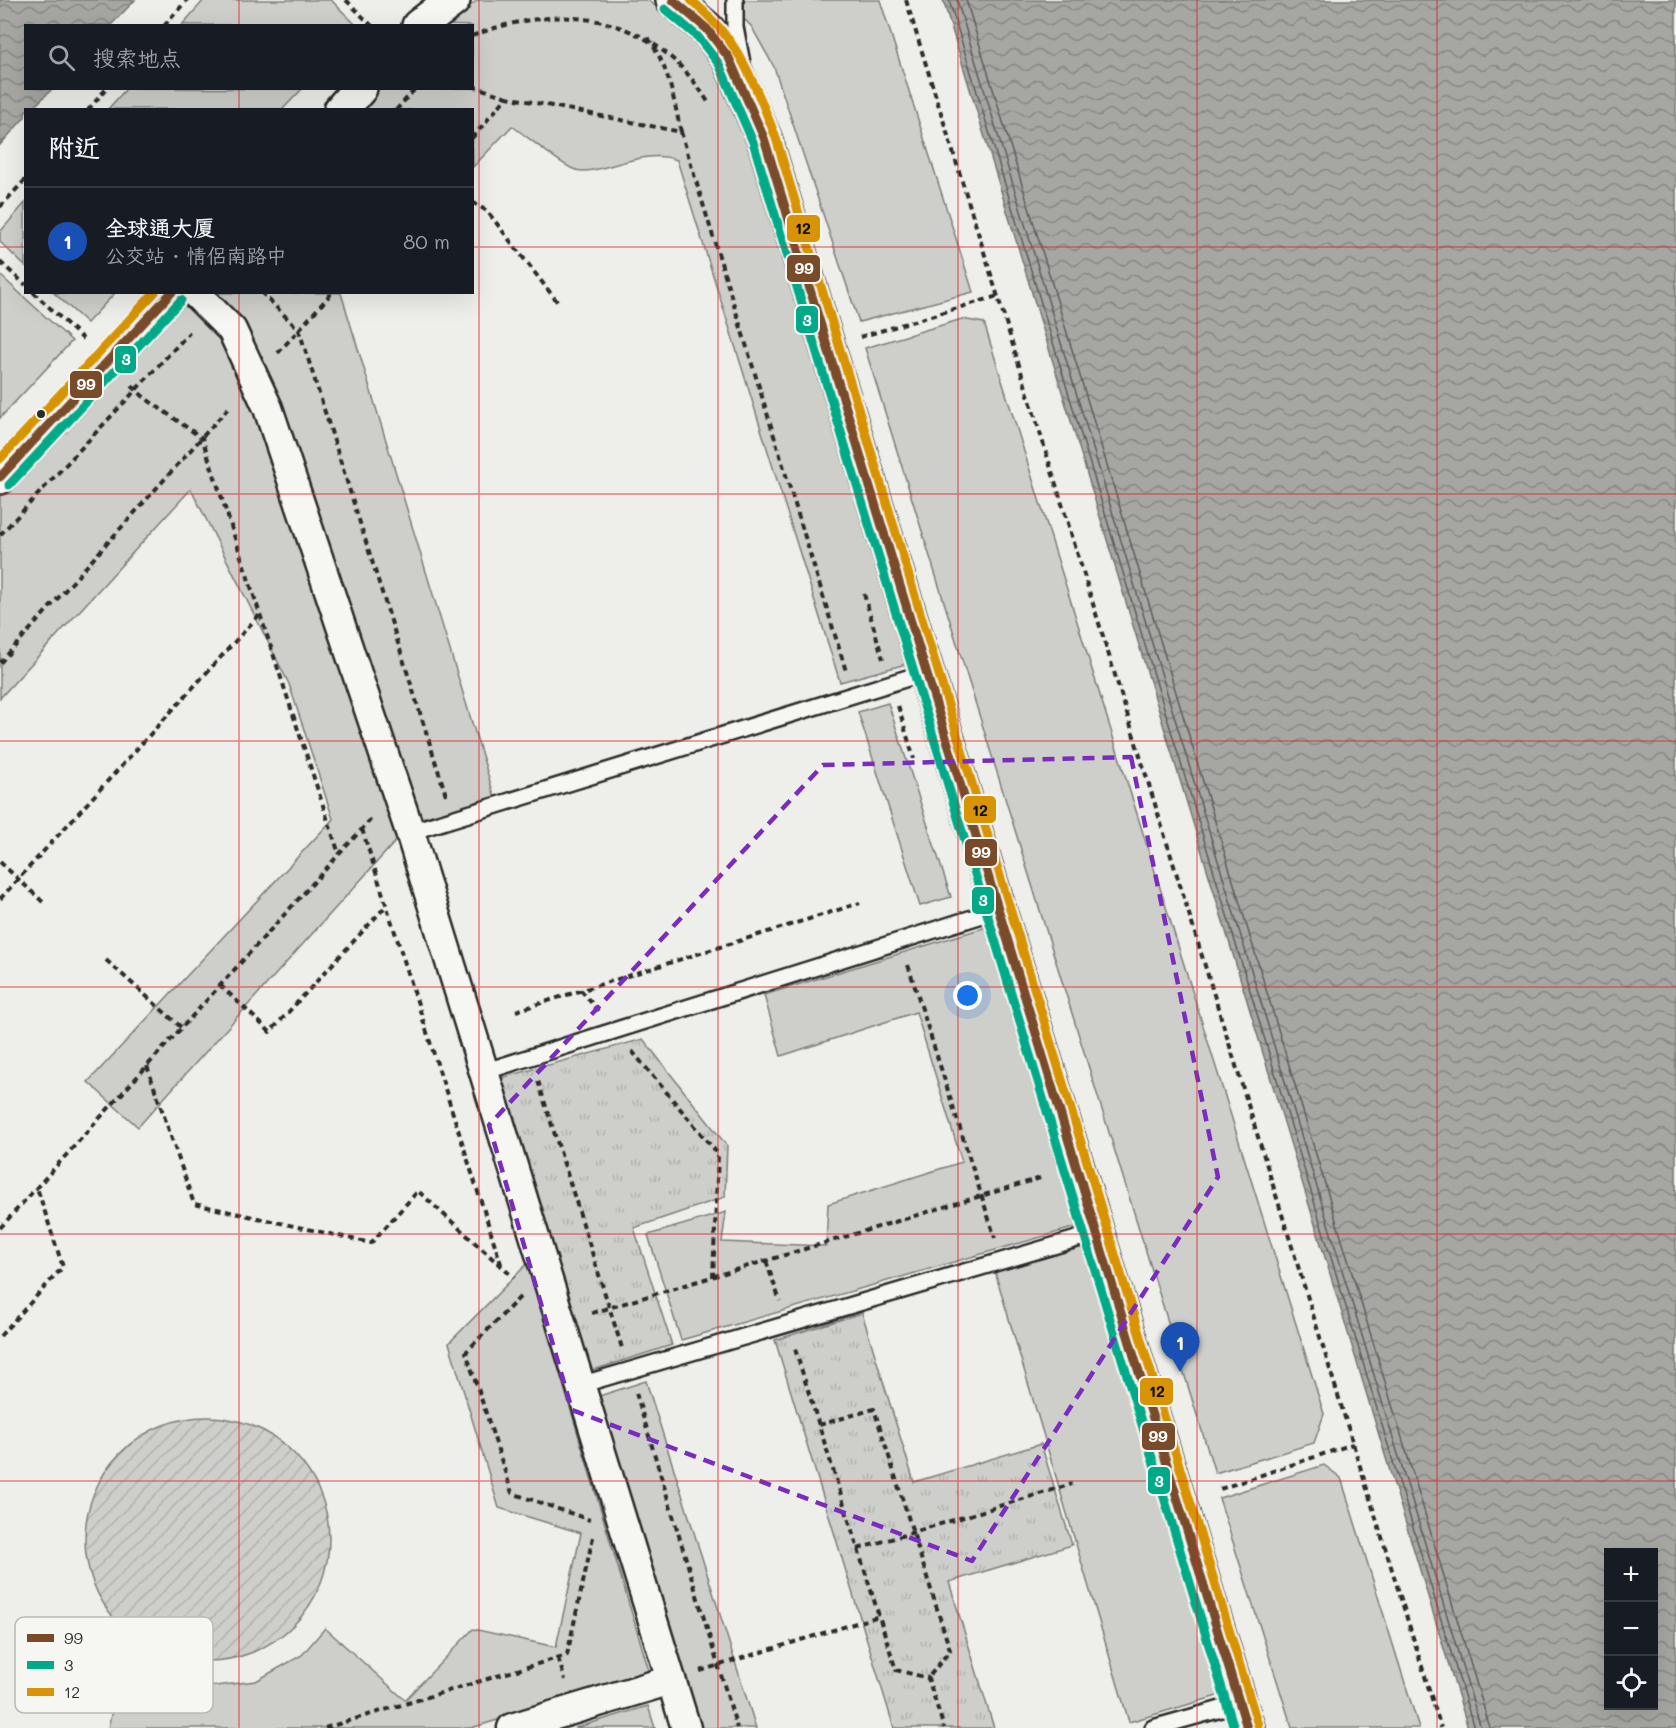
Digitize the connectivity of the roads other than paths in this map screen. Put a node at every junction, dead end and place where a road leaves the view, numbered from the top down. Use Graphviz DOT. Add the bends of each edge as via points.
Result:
graph roads {
  1 [pos="453,0"];
  2 [pos="673,0"];
  3 [pos="735,0"];
  4 [pos="706,14"];
  5 [pos="421,24"];
  6 [pos="358,90"];
  7 [pos="747,95"];
  8 [pos="343,108"];
  9 [pos="170,294"];
  10 [pos="202,301"];
  11 [pos="0,477"];
  12 [pos="927,672"];
  13 [pos="410,832"];
  14 [pos="998,910"];
  15 [pos="483,1071"];
  16 [pos="1097,1233"];
  17 [pos="579,1385"];
  18 [pos="671,1680"];
  19 [pos="1243,1716"];
  20 [pos="512,1728"];
  21 [pos="686,1728"];
  22 [pos="1153,1728"];
  1 -- 5 [label="street"];
  2 -- 4 [label="street"];
  3 -- 7 [label="lane" via="735,27"];
  4 -- 7 [label="street"];
  6 -- 8 [label="street"];
  7 -- 12 [label="street" via="764,138"];
  9 -- 11 [label="street"];
  10 -- 13 [label="street" via="232,330 268,408"];
  12 -- 13 [label="lane"];
  12 -- 14 [label="street"];
  13 -- 15 [label="street"];
  14 -- 15 [label="lane"];
  14 -- 16 [label="street"];
  15 -- 17 [label="street"];
  16 -- 17 [label="lane"];
  16 -- 19 [label="street"];
  17 -- 18 [label="street"];
  18 -- 20 [label="street"];
  18 -- 21 [label="street"];
  19 -- 22 [label="lane"];
}
